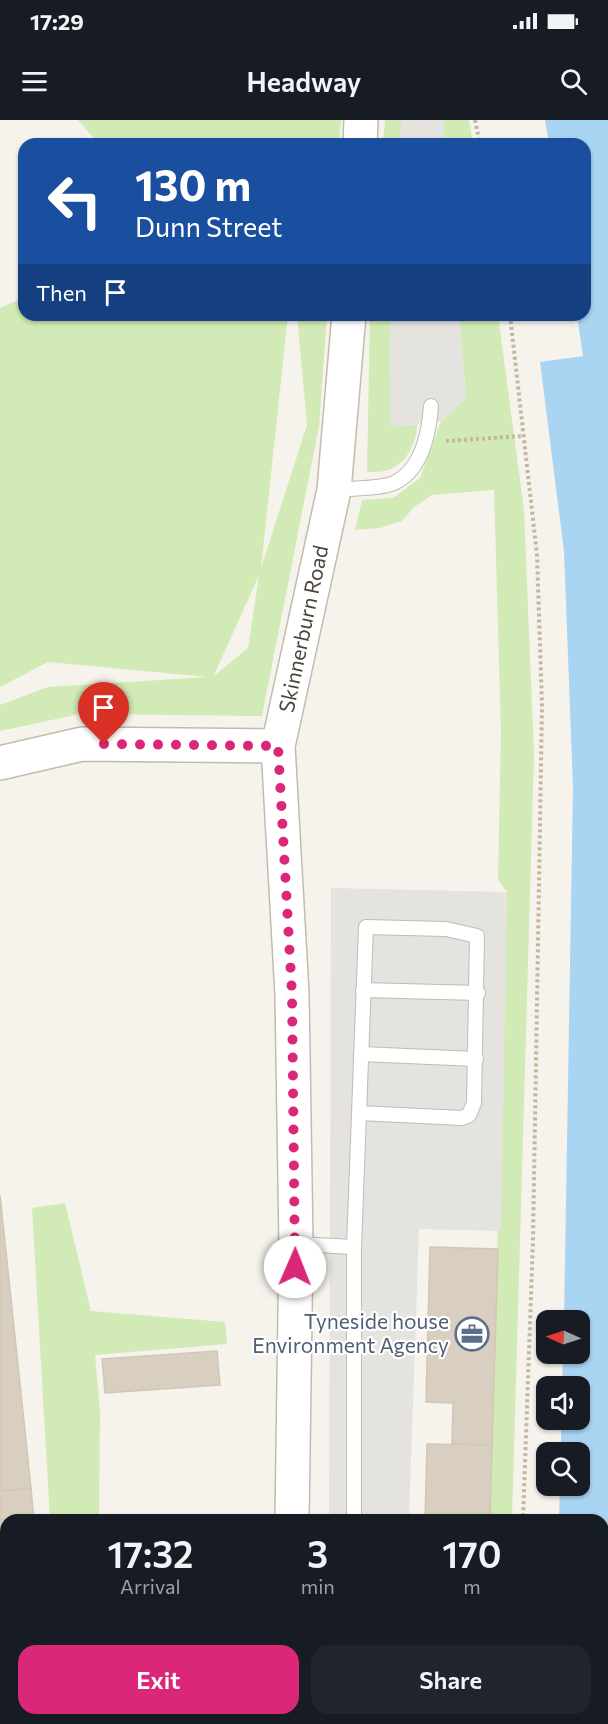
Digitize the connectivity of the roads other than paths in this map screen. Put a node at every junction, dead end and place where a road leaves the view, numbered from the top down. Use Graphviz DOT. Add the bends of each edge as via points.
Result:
graph roads {
  1 [pos="361,120"];
  2 [pos="360,138"];
  3 [pos="349,321"];
  4 [pos="432,406"];
  5 [pos="334,490"];
  6 [pos="278,746"];
  7 [pos="0,763"];
  8 [pos="363,990"];
  9 [pos="478,993"];
  10 [pos="361,1054"];
  11 [pos="476,1059"];
  12 [pos="359,1113"];
  13 [pos="296,1244"];
  14 [pos="354,1247"];
  15 [pos="292,1514"];
  16 [pos="354,1514"];
  1 -- 2 [label="street"];
  3 -- 5 [label="street, Skinnerburn Road"];
  4 -- 5 [label="lane" via="430,426 415,465 394,483"];
  5 -- 6 [label="street, Skinnerburn Road"];
  6 -- 7 [label="street" via="82,744"];
  6 -- 13 [label="street, Skinnerburn Road" via="292,994"];
  8 -- 9 [label="lane"];
  8 -- 9 [label="lane" via="366,927 446,929 477,936"];
  8 -- 10 [label="lane"];
  9 -- 11 [label="lane"];
  10 -- 11 [label="lane"];
  10 -- 12 [label="lane"];
  11 -- 12 [label="lane" via="470,1115 462,1118"];
  12 -- 14 [label="lane"];
  13 -- 14 [label="lane"];
  13 -- 15 [label="street, Skinnerburn Road"];
  14 -- 16 [label="lane"];
}
